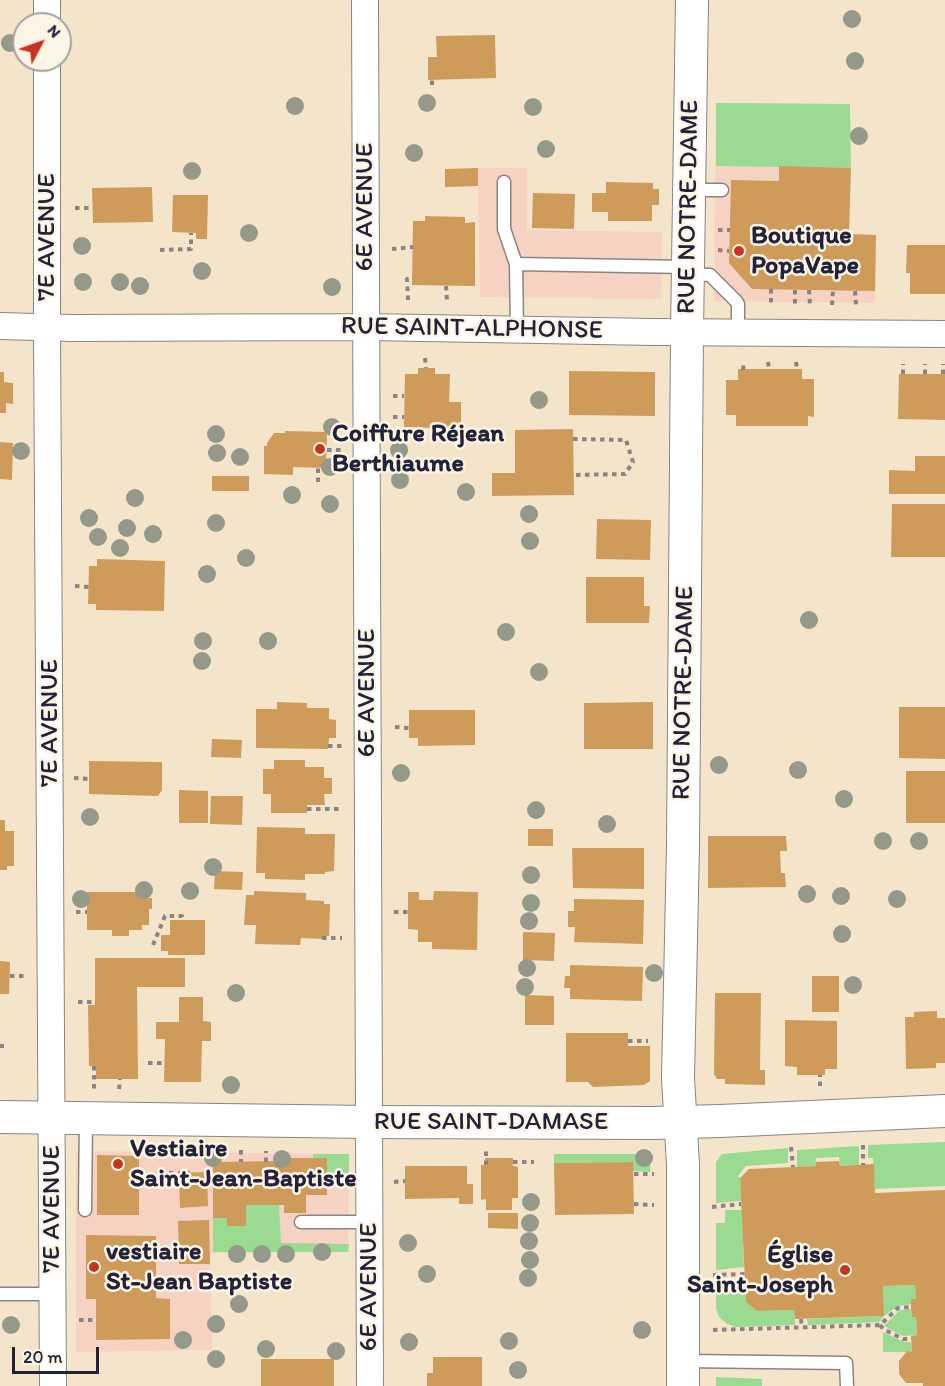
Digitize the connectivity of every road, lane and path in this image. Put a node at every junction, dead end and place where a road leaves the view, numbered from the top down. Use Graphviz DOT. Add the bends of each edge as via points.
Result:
graph roads {
  1 [pos="365,0"];
  2 [pos="692,0"];
  3 [pos="47,72"];
  4 [pos="432,80"];
  5 [pos="432,85"];
  6 [pos="504,183"];
  7 [pos="689,189"];
  8 [pos="722,190"];
  9 [pos="69,208"];
  10 [pos="92,208"];
  11 [pos="191,233"];
  12 [pos="413,247"];
  13 [pos="387,249"];
  14 [pos="160,250"];
  15 [pos="516,264"];
  16 [pos="688,270"];
  17 [pos="412,279"];
  18 [pos="446,286"];
  19 [pos="771,289"];
  20 [pos="795,290"];
  21 [pos="809,290"];
  22 [pos="833,291"];
  23 [pos="855,291"];
  24 [pos="408,300"];
  25 [pos="447,301"];
  26 [pos="771,304"];
  27 [pos="795,305"];
  28 [pos="810,305"];
  29 [pos="832,305"];
  30 [pos="856,305"];
  31 [pos="0,326"];
  32 [pos="47,327"];
  33 [pos="366,327"];
  34 [pos="517,330"];
  35 [pos="687,332"];
  36 [pos="738,332"];
  37 [pos="945,334"];
  38 [pos="425,358"];
  39 [pos="744,362"];
  40 [pos="768,362"];
  41 [pos="796,362"];
  42 [pos="903,364"];
  43 [pos="926,364"];
  44 [pos="943,364"];
  45 [pos="426,368"];
  46 [pos="769,369"];
  47 [pos="797,369"];
  48 [pos="743,370"];
  49 [pos="903,374"];
  50 [pos="926,374"];
  51 [pos="943,374"];
  52 [pos="573,439"];
  53 [pos="318,468"];
  54 [pos="573,475"];
  55 [pos="318,482"];
  56 [pos="71,585"];
  57 [pos="89,587"];
  58 [pos="389,727"];
  59 [pos="409,728"];
  60 [pos="72,778"];
  61 [pos="89,779"];
  62 [pos="307,809"];
  63 [pos="343,819"];
  64 [pos="389,912"];
  65 [pos="408,912"];
  66 [pos="182,920"];
  67 [pos="153,945"];
  68 [pos="72,1001"];
  69 [pos="95,1002"];
  70 [pos="628,1041"];
  71 [pos="656,1041"];
  72 [pos="148,1063"];
  73 [pos="164,1063"];
  74 [pos="94,1066"];
  75 [pos="820,1075"];
  76 [pos="120,1079"];
  77 [pos="820,1087"];
  78 [pos="119,1089"];
  79 [pos="90,1104"];
  80 [pos="945,1111"];
  81 [pos="0,1117"];
  82 [pos="52,1118"];
  83 [pos="369,1122"];
  84 [pos="681,1122"];
  85 [pos="862,1142"];
  86 [pos="791,1145"];
  87 [pos="241,1149"];
  88 [pos="266,1150"];
  89 [pos="486,1151"];
  90 [pos="241,1162"];
  91 [pos="266,1162"];
  92 [pos="513,1162"];
  93 [pos="534,1162"];
  94 [pos="486,1165"];
  95 [pos="863,1165"];
  96 [pos="793,1167"];
  97 [pos="160,1173"];
  98 [pos="190,1173"];
  99 [pos="634,1174"];
  100 [pos="654,1174"];
  101 [pos="634,1204"];
  102 [pos="741,1204"];
  103 [pos="654,1205"];
  104 [pos="712,1207"];
  105 [pos="85,1209"];
  106 [pos="301,1222"];
  107 [pos="369,1222"];
  108 [pos="745,1274"];
  109 [pos="713,1275"];
  110 [pos="0,1294"];
  111 [pos="52,1294"];
  112 [pos="911,1307"];
  113 [pos="801,1319"];
  114 [pos="96,1320"];
  115 [pos="74,1321"];
  116 [pos="880,1325"];
  117 [pos="802,1328"];
  118 [pos="713,1330"];
  119 [pos="911,1339"];
  120 [pos="683,1373"];
  121 [pos="53,1386"];
  122 [pos="370,1386"];
  123 [pos="847,1386"];
  1 -- 33 [label="street, 6E AVENUE"];
  2 -- 7 [label="street, RUE NOTRE-DAME"];
  3 -- 32 [label="street, 7E AVENUE"];
  4 -- 5 [label="path"];
  6 -- 15 [label="lane" via="504,229"];
  7 -- 8 [label="lane"];
  7 -- 16 [label="street, RUE NOTRE-DAME"];
  9 -- 10 [label="path"];
  11 -- 14 [label="path" via="191,249"];
  12 -- 13 [label="path"];
  15 -- 16 [label="lane"];
  15 -- 34 [label="lane"];
  16 -- 35 [label="street, RUE NOTRE-DAME"];
  16 -- 36 [label="lane" via="710,275 736,301"];
  17 -- 24 [label="path" via="406,279"];
  18 -- 25 [label="path"];
  19 -- 26 [label="path"];
  20 -- 27 [label="path"];
  21 -- 28 [label="path"];
  22 -- 29 [label="path"];
  23 -- 30 [label="path"];
  31 -- 32 [label="street, RUE SAINT-ALPHONSE"];
  32 -- 33 [label="street, RUE SAINT-ALPHONSE"];
  32 -- 82 [label="street, 7E AVENUE"];
  33 -- 34 [label="street, RUE SAINT-ALPHONSE"];
  33 -- 83 [label="street, 6E AVENUE"];
  34 -- 35 [label="street, RUE SAINT-ALPHONSE"];
  35 -- 36 [label="street, RUE SAINT-ALPHONSE"];
  35 -- 84 [label="street, RUE NOTRE-DAME" via="678,1078"];
  36 -- 37 [label="street, RUE SAINT-ALPHONSE"];
  38 -- 45 [label="path"];
  39 -- 48 [label="path"];
  40 -- 46 [label="path"];
  41 -- 47 [label="path"];
  42 -- 49 [label="path"];
  43 -- 50 [label="path"];
  44 -- 51 [label="path"];
  52 -- 54 [label="path" via="626,440 633,462 625,474"];
  53 -- 55 [label="path"];
  56 -- 57 [label="path"];
  58 -- 59 [label="path"];
  60 -- 61 [label="path"];
  62 -- 63 [label="path" via="343,809"];
  64 -- 65 [label="path"];
  66 -- 67 [label="path" via="182,916 165,916"];
  68 -- 69 [label="path"];
  70 -- 71 [label="path"];
  72 -- 73 [label="path"];
  74 -- 79 [label="path"];
  75 -- 77 [label="path"];
  76 -- 78 [label="path"];
  79 -- 82 [label="street, RUE SAINT-DAMASE"];
  79 -- 83 [label="street, RUE SAINT-DAMASE"];
  79 -- 105 [label="lane"];
  80 -- 84 [label="street, RUE SAINT-DAMASE"];
  81 -- 82 [label="street, RUE SAINT-DAMASE"];
  82 -- 111 [label="street, 7E AVENUE"];
  83 -- 84 [label="street, RUE SAINT-DAMASE"];
  83 -- 107 [label="street, 6E AVENUE"];
  84 -- 120 [label="street, RUE NOTRE-DAME"];
  85 -- 95 [label="path"];
  86 -- 96 [label="path"];
  87 -- 90 [label="path"];
  88 -- 91 [label="path"];
  89 -- 94 [label="path"];
  92 -- 93 [label="path"];
  97 -- 98 [label="path"];
  99 -- 100 [label="path"];
  101 -- 103 [label="path"];
  102 -- 104 [label="path"];
  106 -- 107 [label="lane"];
  107 -- 122 [label="street, 6E AVENUE"];
  108 -- 109 [label="path"];
  110 -- 111 [label="lane"];
  111 -- 121 [label="street, 7E AVENUE"];
  112 -- 116 [label="path" via="898,1308"];
  113 -- 117 [label="path"];
  114 -- 115 [label="path"];
  116 -- 117 [label="path"];
  116 -- 119 [label="path" via="903,1339"];
  117 -- 118 [label="path"];
  120 -- 123 [label="lane" via="846,1363"];
}
